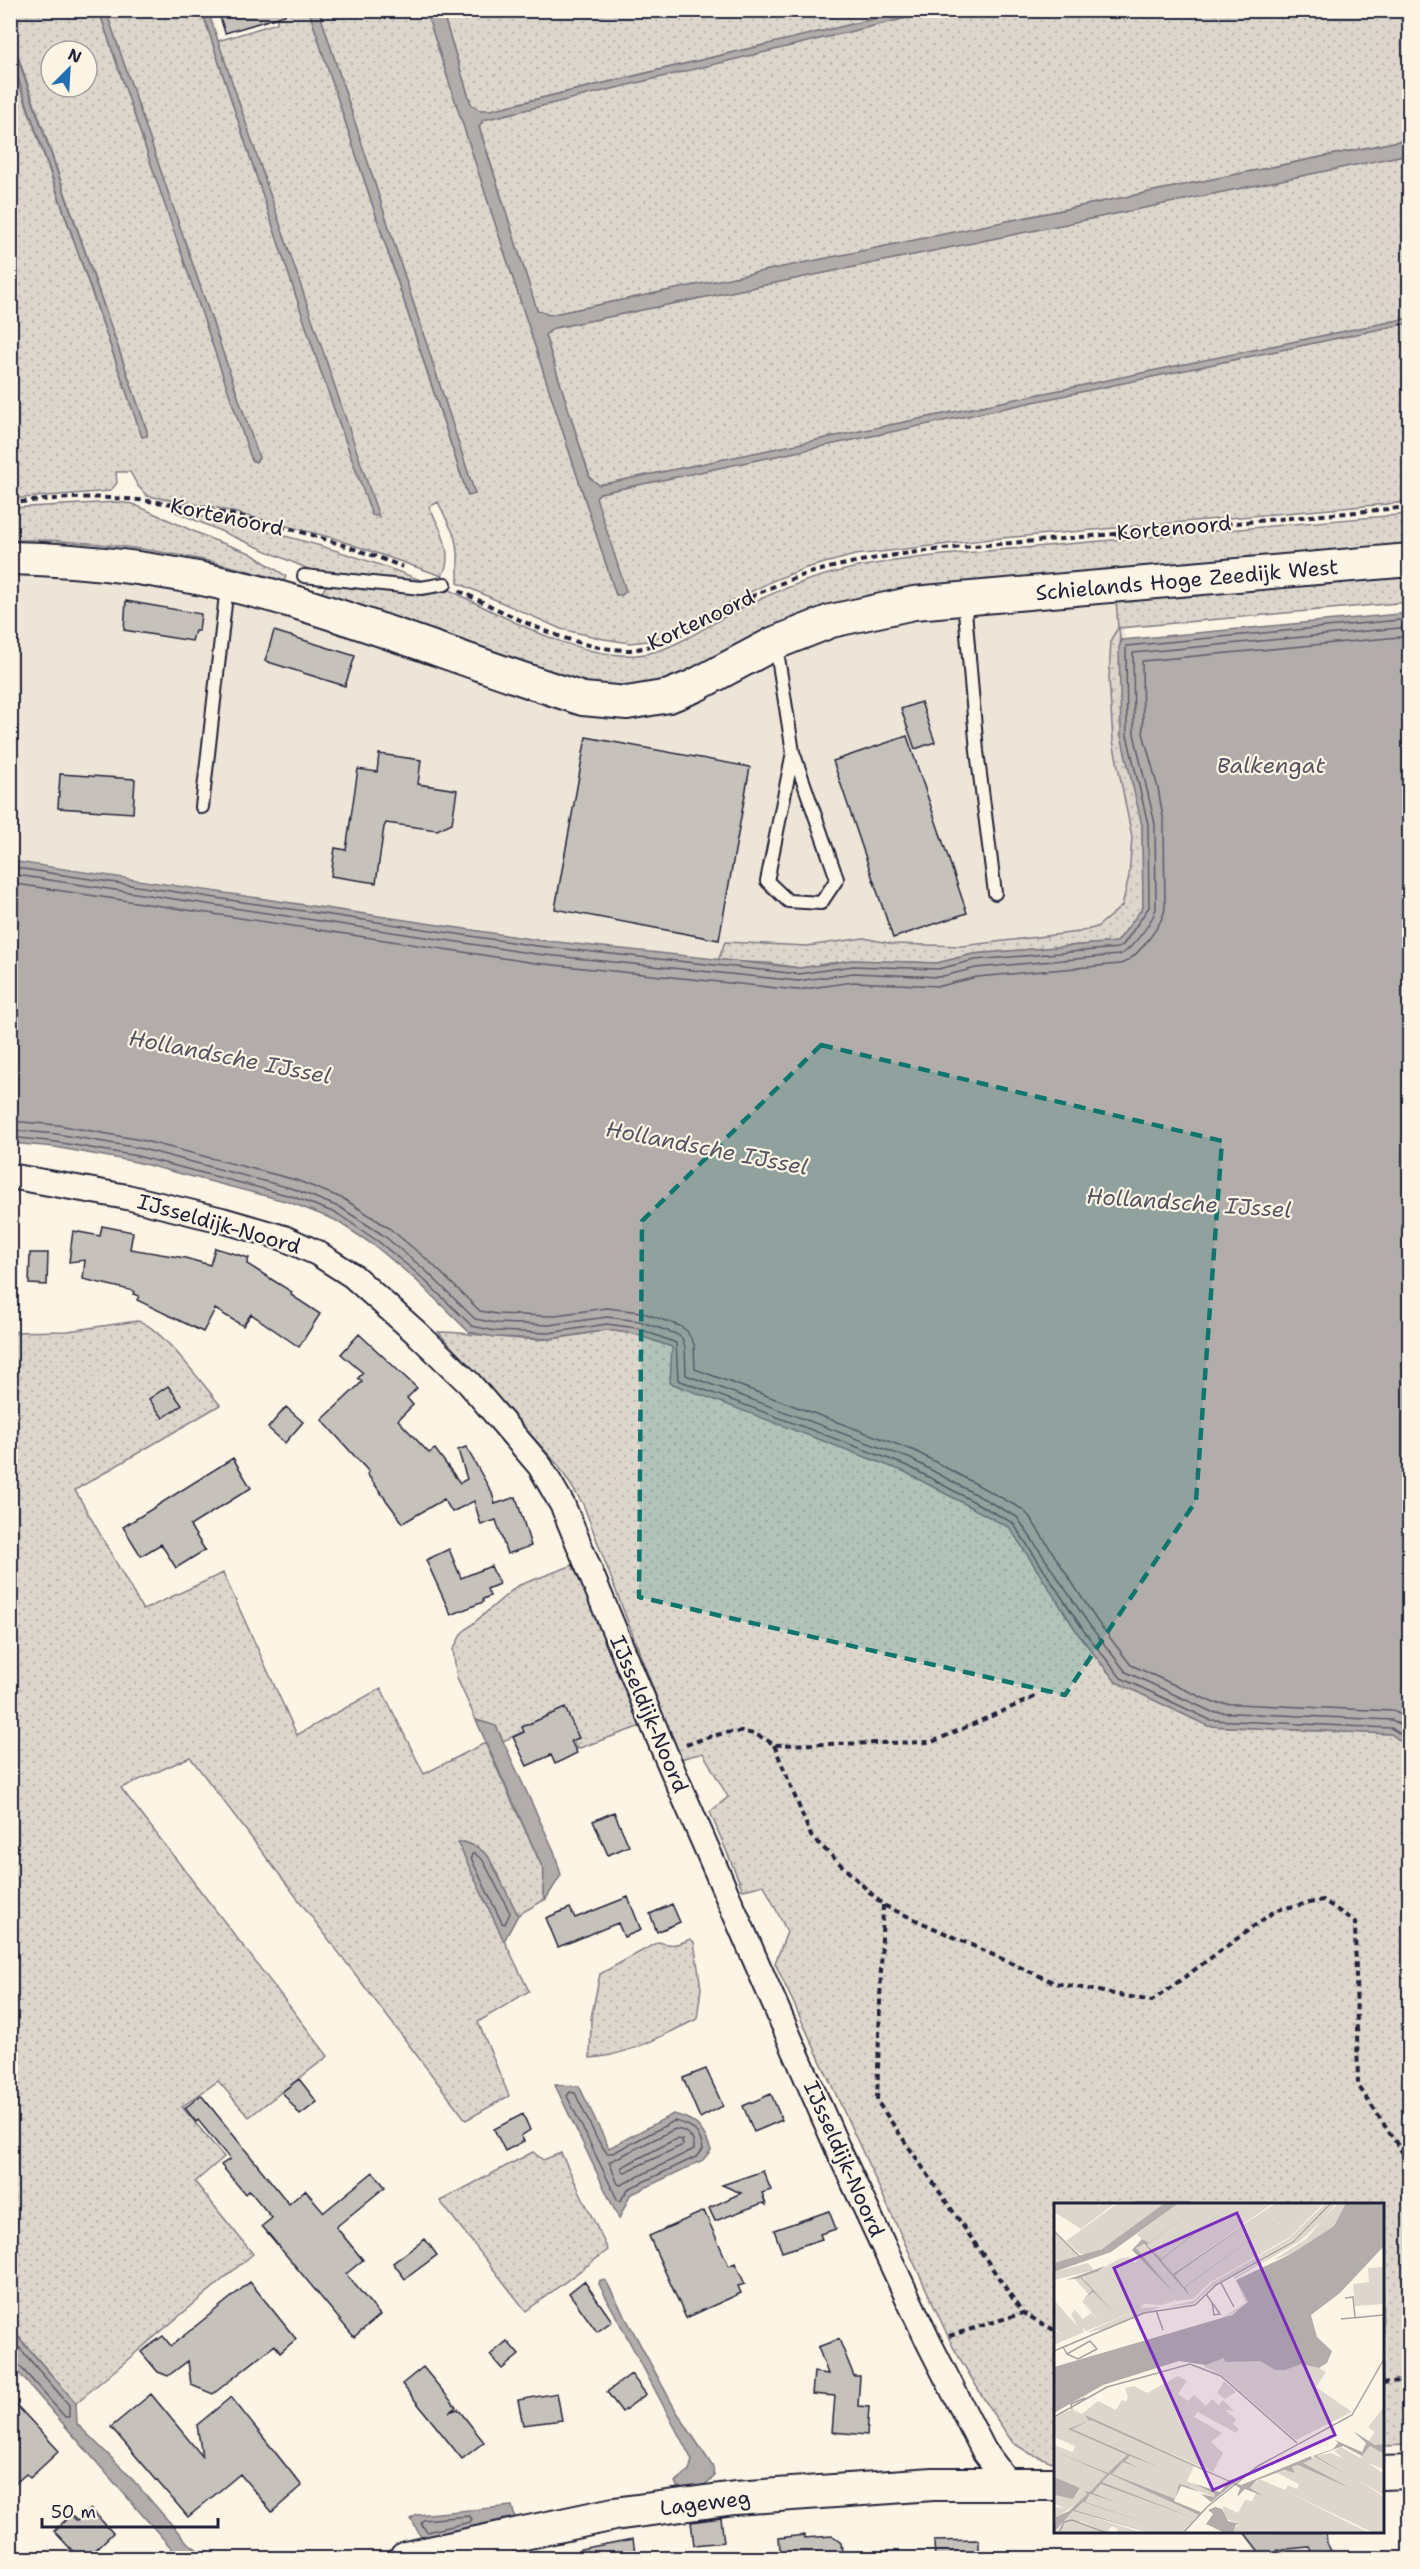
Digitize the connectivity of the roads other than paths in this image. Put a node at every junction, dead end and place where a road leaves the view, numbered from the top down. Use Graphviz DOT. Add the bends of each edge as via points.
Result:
graph roads {
  1 [pos="10,558"];
  2 [pos="1410,561"];
  3 [pos="304,576"];
  4 [pos="445,584"];
  5 [pos="227,585"];
  6 [pos="964,599"];
  7 [pos="775,644"];
  8 [pos="793,752"];
  9 [pos="202,807"];
  10 [pos="995,893"];
  11 [pos="10,1176"];
  12 [pos="1410,2472"];
  13 [pos="1384,2473"];
  14 [pos="1010,2484"];
  15 [pos="1054,2484"];
  16 [pos="406,2559"];
  1 -- 5 [label="street" via="149,569"];
  2 -- 6 [label="street, Schielands Hoge Zeedijk West"];
  3 -- 4 [label="lane" via="421,588"];
  5 -- 7 [label="street" via="297,603 583,699 627,703 669,696"];
  5 -- 9 [label="lane"];
  6 -- 7 [label="street" via="862,612"];
  6 -- 10 [label="lane" via="977,752"];
  7 -- 8 [label="lane"];
  8 -- 8 [label="lane" via="837,879 821,903 789,901 766,881"];
  11 -- 14 [label="street, IJsseldijk-Noord" via="127,1197 284,1238 317,1253 385,1303 469,1383 540,1466 563,1506 665,1753 837,2147 984,2451"];
  12 -- 13 [label="street"];
  14 -- 15 [label="street"];
  14 -- 16 [label="street, Lageweg" via="933,2484 735,2498 614,2514"];
}
